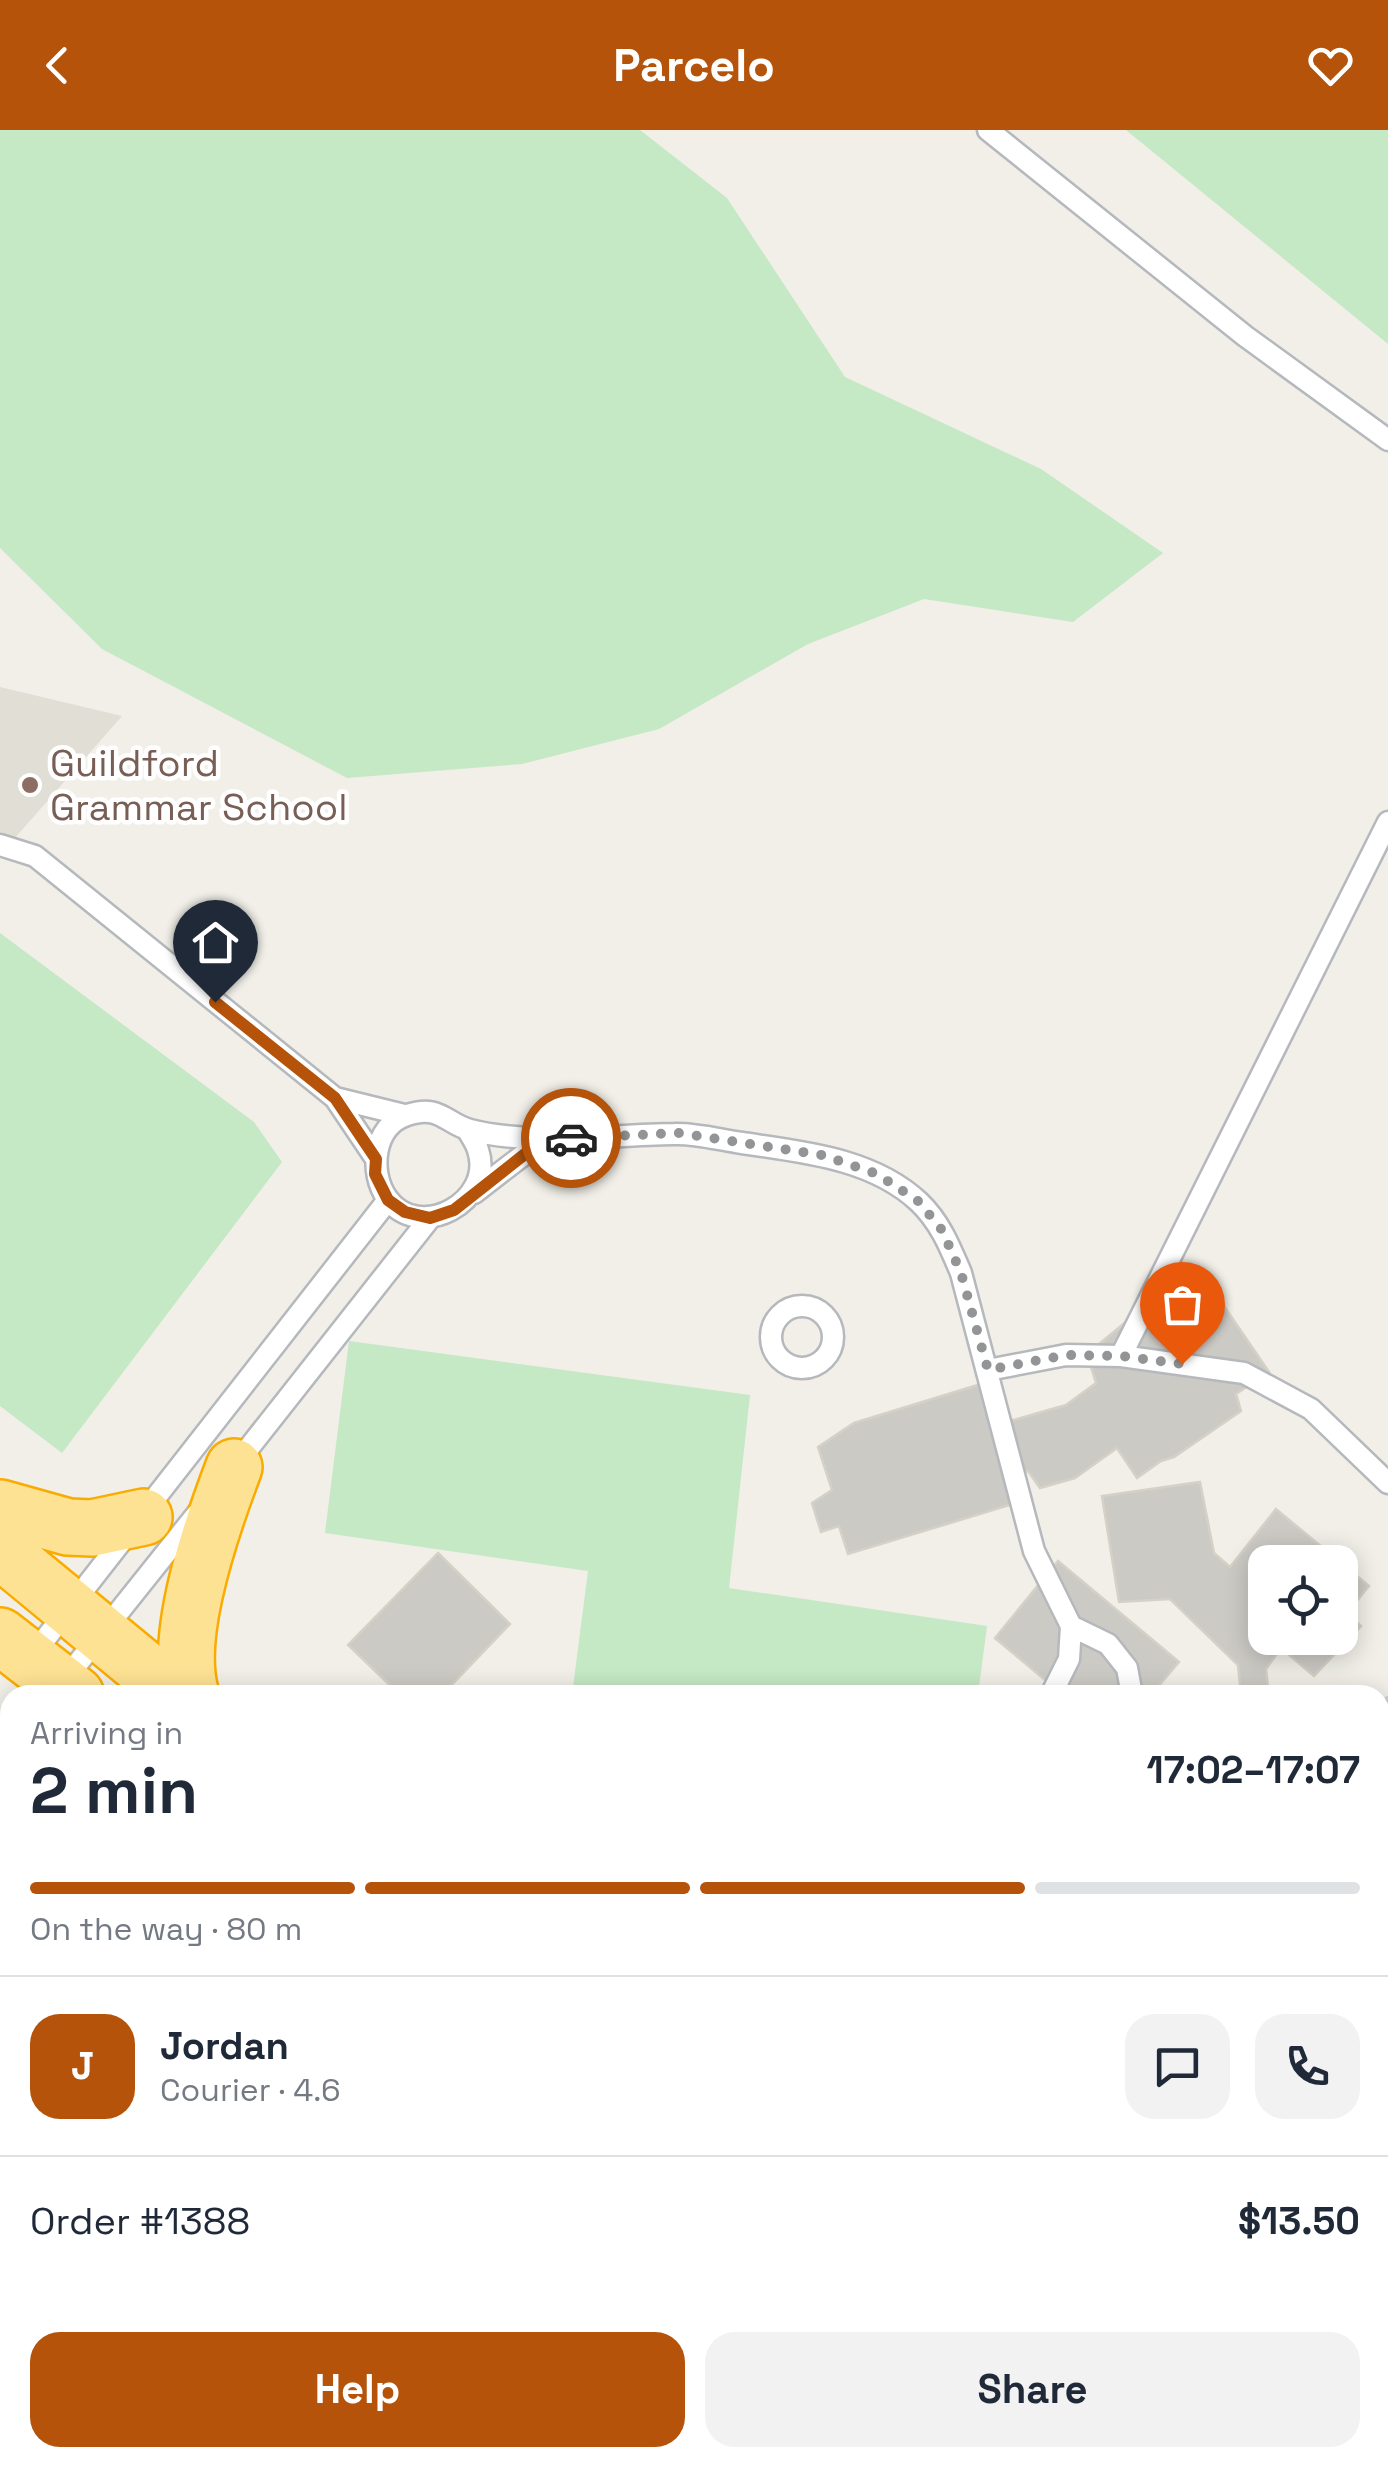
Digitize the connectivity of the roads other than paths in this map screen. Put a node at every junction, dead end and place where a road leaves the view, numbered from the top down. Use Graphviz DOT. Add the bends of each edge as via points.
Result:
graph roads {
  1 [pos="988,130"];
  2 [pos="1388,440"];
  3 [pos="1388,822"];
  4 [pos="0,845"];
  5 [pos="335,1098"];
  6 [pos="404,1115"];
  7 [pos="467,1130"];
  8 [pos="544,1139"];
  9 [pos="376,1159"];
  10 [pos="470,1196"];
  11 [pos="388,1200"];
  12 [pos="430,1218"];
  13 [pos="1121,1356"];
  14 [pos="988,1370"];
  15 [pos="234,1467"];
  16 [pos="1388,1483"];
  17 [pos="0,1508"];
  18 [pos="144,1517"];
  19 [pos="0,1550"];
  20 [pos="87,1622"];
  21 [pos="1071,1626"];
  22 [pos="42,1668"];
  23 [pos="164,1685"];
  24 [pos="189,1685"];
  25 [pos="1056,1685"];
  26 [pos="1130,1685"];
  1 -- 2 [label="lane" via="1245,336"];
  3 -- 13 [label="lane"];
  4 -- 5 [label="lane" via="35,856"];
  5 -- 6 [label="lane"];
  5 -- 9 [label="lane"];
  6 -- 7 [label="lane" via="445,1114"];
  6 -- 9 [label="lane" via="387,1130"];
  7 -- 8 [label="lane"];
  7 -- 10 [label="lane" via="479,1151 480,1175"];
  8 -- 10 [label="lane"];
  8 -- 14 [label="lane" via="679,1133 822,1155 877,1174 918,1201 942,1230"];
  9 -- 11 [label="lane" via="375,1174"];
  10 -- 12 [label="lane"];
  11 -- 12 [label="lane"];
  11 -- 18 [label="lane"];
  12 -- 15 [label="lane"];
  13 -- 14 [label="lane" via="1066,1355"];
  13 -- 16 [label="lane" via="1244,1373 1311,1408"];
  14 -- 21 [label="lane" via="1034,1551"];
  15 -- 20 [label="lane"];
  15 -- 24 [label="highway" via="209,1532 191,1622"];
  17 -- 18 [label="highway" via="68,1527"];
  18 -- 20 [label="lane"];
  19 -- 20 [label="highway"];
  20 -- 22 [label="lane"];
  20 -- 22 [label="lane"];
  20 -- 23 [label="highway"];
  21 -- 25 [label="lane" via="1069,1659"];
  21 -- 26 [label="lane" via="1108,1644"];
}
